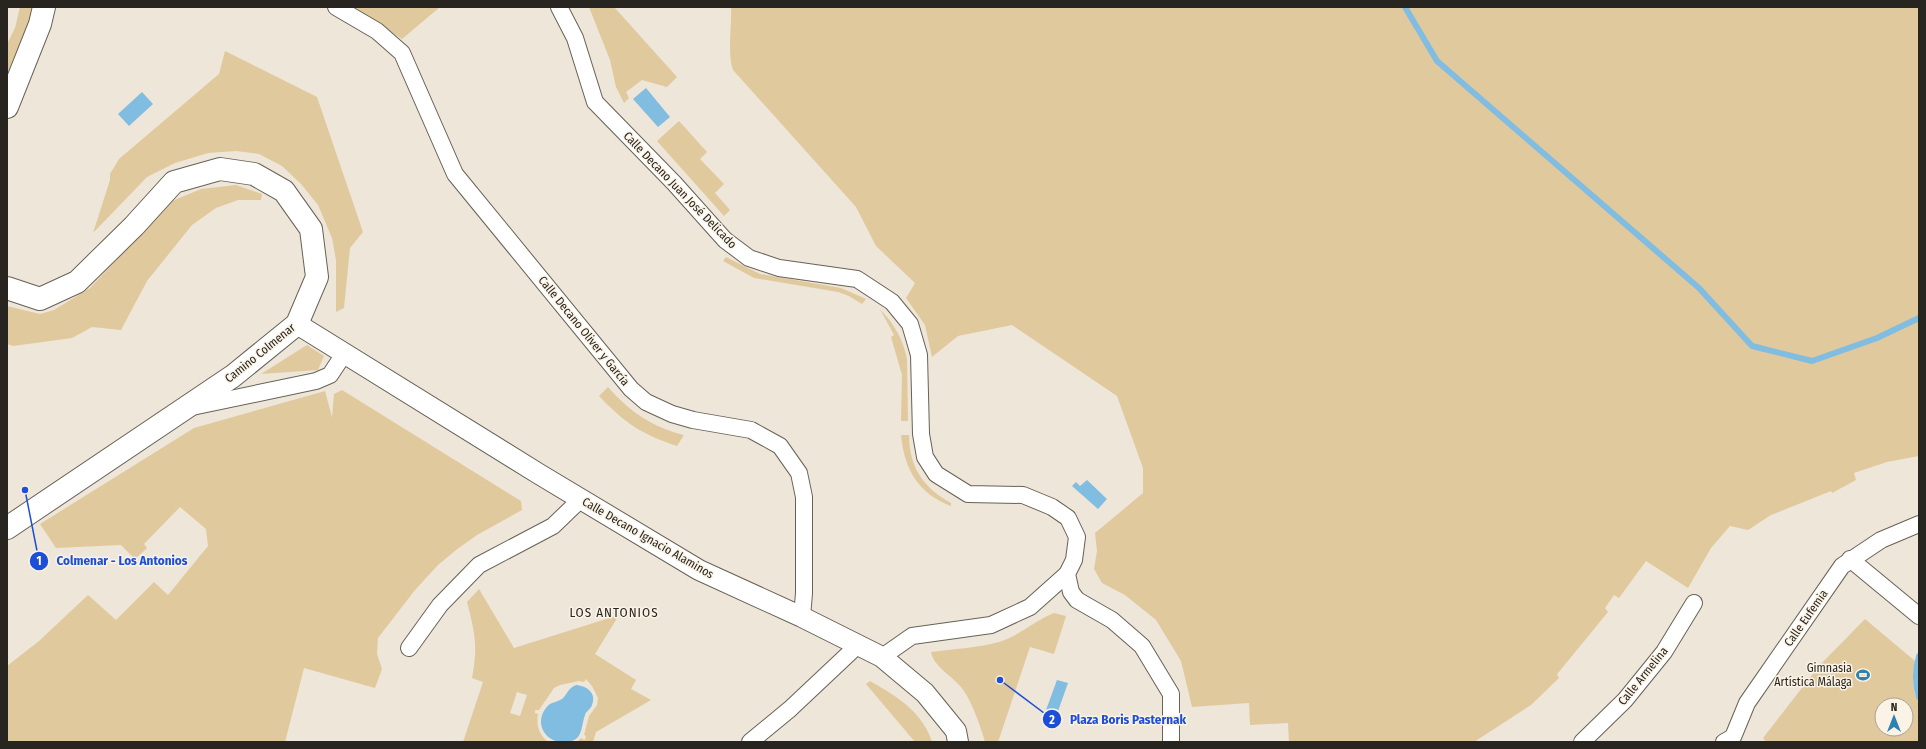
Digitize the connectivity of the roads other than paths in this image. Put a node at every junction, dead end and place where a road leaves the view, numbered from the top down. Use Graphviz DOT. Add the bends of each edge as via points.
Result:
graph roads {
  1 [pos="44,7"];
  2 [pos="336,7"];
  3 [pos="559,7"];
  4 [pos="7,107"];
  5 [pos="7,288"];
  6 [pos="297,324"];
  7 [pos="344,354"];
  8 [pos="186,408"];
  9 [pos="581,499"];
  10 [pos="1919,524"];
  11 [pos="7,528"];
  12 [pos="1850,559"];
  13 [pos="1068,574"];
  14 [pos="1694,603"];
  15 [pos="1919,616"];
  16 [pos="802,617"];
  17 [pos="858,645"];
  18 [pos="409,648"];
  19 [pos="882,657"];
  20 [pos="750,742"];
  21 [pos="958,742"];
  22 [pos="1171,742"];
  23 [pos="1582,742"];
  24 [pos="1724,742"];
  1 -- 4 [label="main road" via="40,24"];
  2 -- 16 [label="street, Calle Decano Oliver y García" via="377,31 402,53 455,174 631,388 646,402 672,414 751,430 780,446 799,473 804,496"];
  3 -- 13 [label="street, Calle Decano Juan José Delicado" via="575,38 595,102 725,240 749,258 779,268 857,279 892,302 910,324 919,355 921,434 925,457 936,474 968,494 1023,495 1052,507 1068,518 1077,537 1074,560"];
  5 -- 6 [label="main road, Camino Colmenar" via="40,299 77,282 174,182 220,169 254,174 284,191 311,229 317,277"];
  6 -- 7 [label="street, Calle Decano Ignacio Alaminos"];
  6 -- 8 [label="main road, Camino Colmenar" via="233,376"];
  7 -- 8 [label="street" via="330,375 316,381"];
  7 -- 9 [label="street, Calle Decano Ignacio Alaminos"];
  8 -- 11 [label="main road, Camino Colmenar"];
  9 -- 16 [label="street, Calle Decano Ignacio Alaminos" via="699,570"];
  9 -- 18 [label="street" via="553,526 479,565 440,605"];
  10 -- 12 [label="street, Calle Eufemia" via="1881,540"];
  12 -- 15 [label="street"];
  12 -- 24 [label="street, Calle Eufemia" via="1842,566 1746,703 1733,738"];
  13 -- 19 [label="street" via="1030,607 991,625 912,636"];
  13 -- 22 [label="street" via="1071,592 1077,600 1112,620 1142,646 1171,694"];
  14 -- 23 [label="street, Calle Armelina" via="1664,652 1625,700"];
  16 -- 17 [label="street, Calle Decano Ignacio Alaminos"];
  17 -- 19 [label="street, Calle Decano Ignacio Alaminos"];
  17 -- 20 [label="street" via="790,709"];
  19 -- 21 [label="street, Calle Decano Ignacio Alaminos" via="925,693 956,731"];
}
